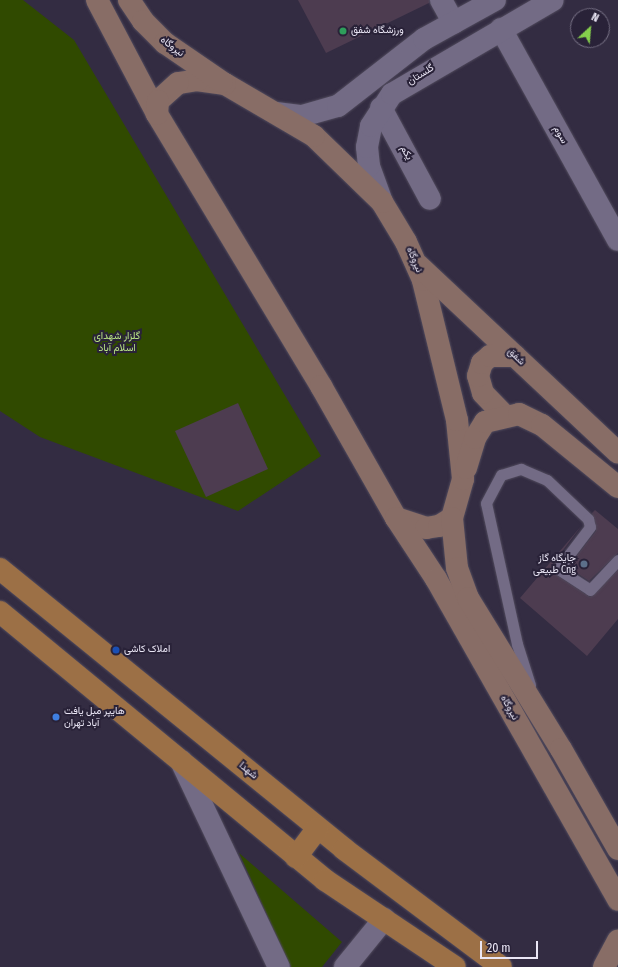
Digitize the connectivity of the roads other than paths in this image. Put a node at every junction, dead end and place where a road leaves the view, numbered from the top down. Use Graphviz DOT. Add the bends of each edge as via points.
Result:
graph roads {
  1 [pos="97,0"];
  2 [pos="129,0"];
  3 [pos="441,0"];
  4 [pos="495,0"];
  5 [pos="553,0"];
  6 [pos="454,23"];
  7 [pos="501,29"];
  8 [pos="225,84"];
  9 [pos="381,108"];
  10 [pos="276,112"];
  11 [pos="157,114"];
  12 [pos="430,200"];
  13 [pos="382,202"];
  14 [pos="618,240"];
  15 [pos="414,261"];
  16 [pos="515,356"];
  17 [pos="504,415"];
  18 [pos="618,453"];
  19 [pos="463,479"];
  20 [pos="618,487"];
  21 [pos="396,518"];
  22 [pos="452,518"];
  23 [pos="618,560"];
  24 [pos="457,568"];
  25 [pos="0,569"];
  26 [pos="436,579"];
  27 [pos="0,612"];
  28 [pos="541,716"];
  29 [pos="180,761"];
  30 [pos="318,828"];
  31 [pos="618,849"];
  32 [pos="296,857"];
  33 [pos="618,900"];
  34 [pos="384,919"];
  35 [pos="618,941"];
  36 [pos="279,967"];
  37 [pos="345,967"];
  38 [pos="455,967"];
  39 [pos="501,967"];
  40 [pos="604,967"];
  1 -- 11 [label="main road, نیروگاه"];
  2 -- 8 [label="main road, نیروگاه" via="143,21 166,43"];
  3 -- 6 [label="street"];
  4 -- 6 [label="street"];
  5 -- 7 [label="street, گلستان"];
  6 -- 10 [label="street" via="390,64 338,106 302,116"];
  7 -- 9 [label="street, گلستان" via="414,78"];
  7 -- 14 [label="street, سوم"];
  8 -- 10 [label="main road, نیروگاه"];
  8 -- 11 [label="main road, نیروگاه" via="198,80 178,83 158,101"];
  9 -- 12 [label="street, یکم"];
  9 -- 13 [label="street, گلستان" via="371,126 367,147 369,166"];
  10 -- 13 [label="main road, نیروگاه" via="314,136"];
  11 -- 21 [label="main road, نیروگاه" via="321,386"];
  13 -- 15 [label="main road, نیروگاه"];
  15 -- 16 [label="main road, شفق"];
  15 -- 19 [label="main road, نیروگاه" via="423,280 457,420"];
  16 -- 17 [label="main road" via="490,356 482,363 478,376 483,393"];
  16 -- 18 [label="main road, شفق"];
  17 -- 19 [label="main road" via="485,422 474,438"];
  17 -- 20 [label="main road" via="519,414 542,425"];
  19 -- 22 [label="main road, نیروگاه"];
  21 -- 22 [label="main road" via="426,528 439,526"];
  21 -- 26 [label="main road, نیروگاه"];
  22 -- 24 [label="main road, نیروگاه"];
  23 -- 28 [label="lane" via="590,590 558,569 590,527 588,519 547,480 521,469 501,475 486,503 517,644"];
  24 -- 26 [label="main road" via="442,565"];
  24 -- 28 [label="main road, نیروگاه" via="468,598"];
  25 -- 30 [label="main road, شهدا"];
  26 -- 33 [label="main road, نیروگاه"];
  27 -- 29 [label="main road"];
  28 -- 31 [label="main road, نیروگاه"];
  29 -- 32 [label="main road"];
  29 -- 36 [label="street"];
  30 -- 32 [label="main road"];
  30 -- 39 [label="main road, شهدا"];
  32 -- 34 [label="main road"];
  34 -- 37 [label="street"];
  34 -- 38 [label="main road"];
  35 -- 40 [label="main road"];
}
